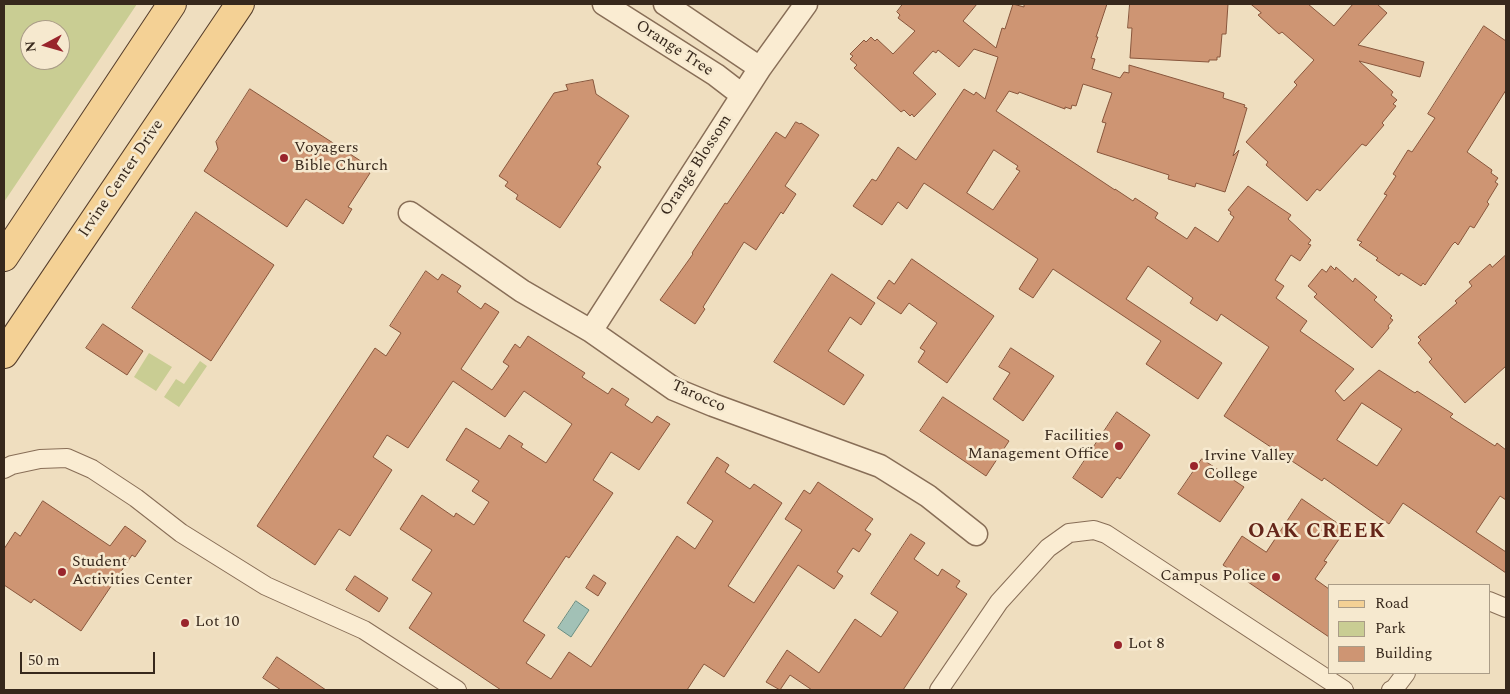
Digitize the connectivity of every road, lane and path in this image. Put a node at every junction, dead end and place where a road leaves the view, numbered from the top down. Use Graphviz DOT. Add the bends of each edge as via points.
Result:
graph roads {
  1 [pos="172,4"];
  2 [pos="240,4"];
  3 [pos="604,4"];
  4 [pos="665,4"];
  5 [pos="806,4"];
  6 [pos="760,68"];
  7 [pos="742,95"];
  8 [pos="410,213"];
  9 [pos="4,257"];
  10 [pos="591,331"];
  11 [pos="4,354"];
  12 [pos="4,469"];
  13 [pos="976,534"];
  14 [pos="1490,601"];
  15 [pos="1506,608"];
  16 [pos="1405,674"];
  17 [pos="457,690"];
  18 [pos="939,690"];
  19 [pos="1344,690"];
  20 [pos="1391,690"];
  1 -- 9 [label="main road"];
  2 -- 11 [label="main road, Irvine Center Drive"];
  3 -- 7 [label="street, Orange Tree"];
  4 -- 6 [label="street, Orange Tree"];
  5 -- 6 [label="street, Orange Blossom"];
  6 -- 7 [label="street, Orange Blossom"];
  7 -- 10 [label="street, Orange Blossom"];
  8 -- 10 [label="street, Tarocco" via="522,291"];
  10 -- 13 [label="street, Tarocco" via="674,389 880,466 928,496"];
  12 -- 17 [label="street" via="12,464 40,459 67,458 92,469 181,533 266,586 364,630"];
  14 -- 15 [label="street"];
  16 -- 20 [label="street"];
  18 -- 19 [label="street" via="999,602 1048,548 1069,534 1094,530 1106,534"];
}
